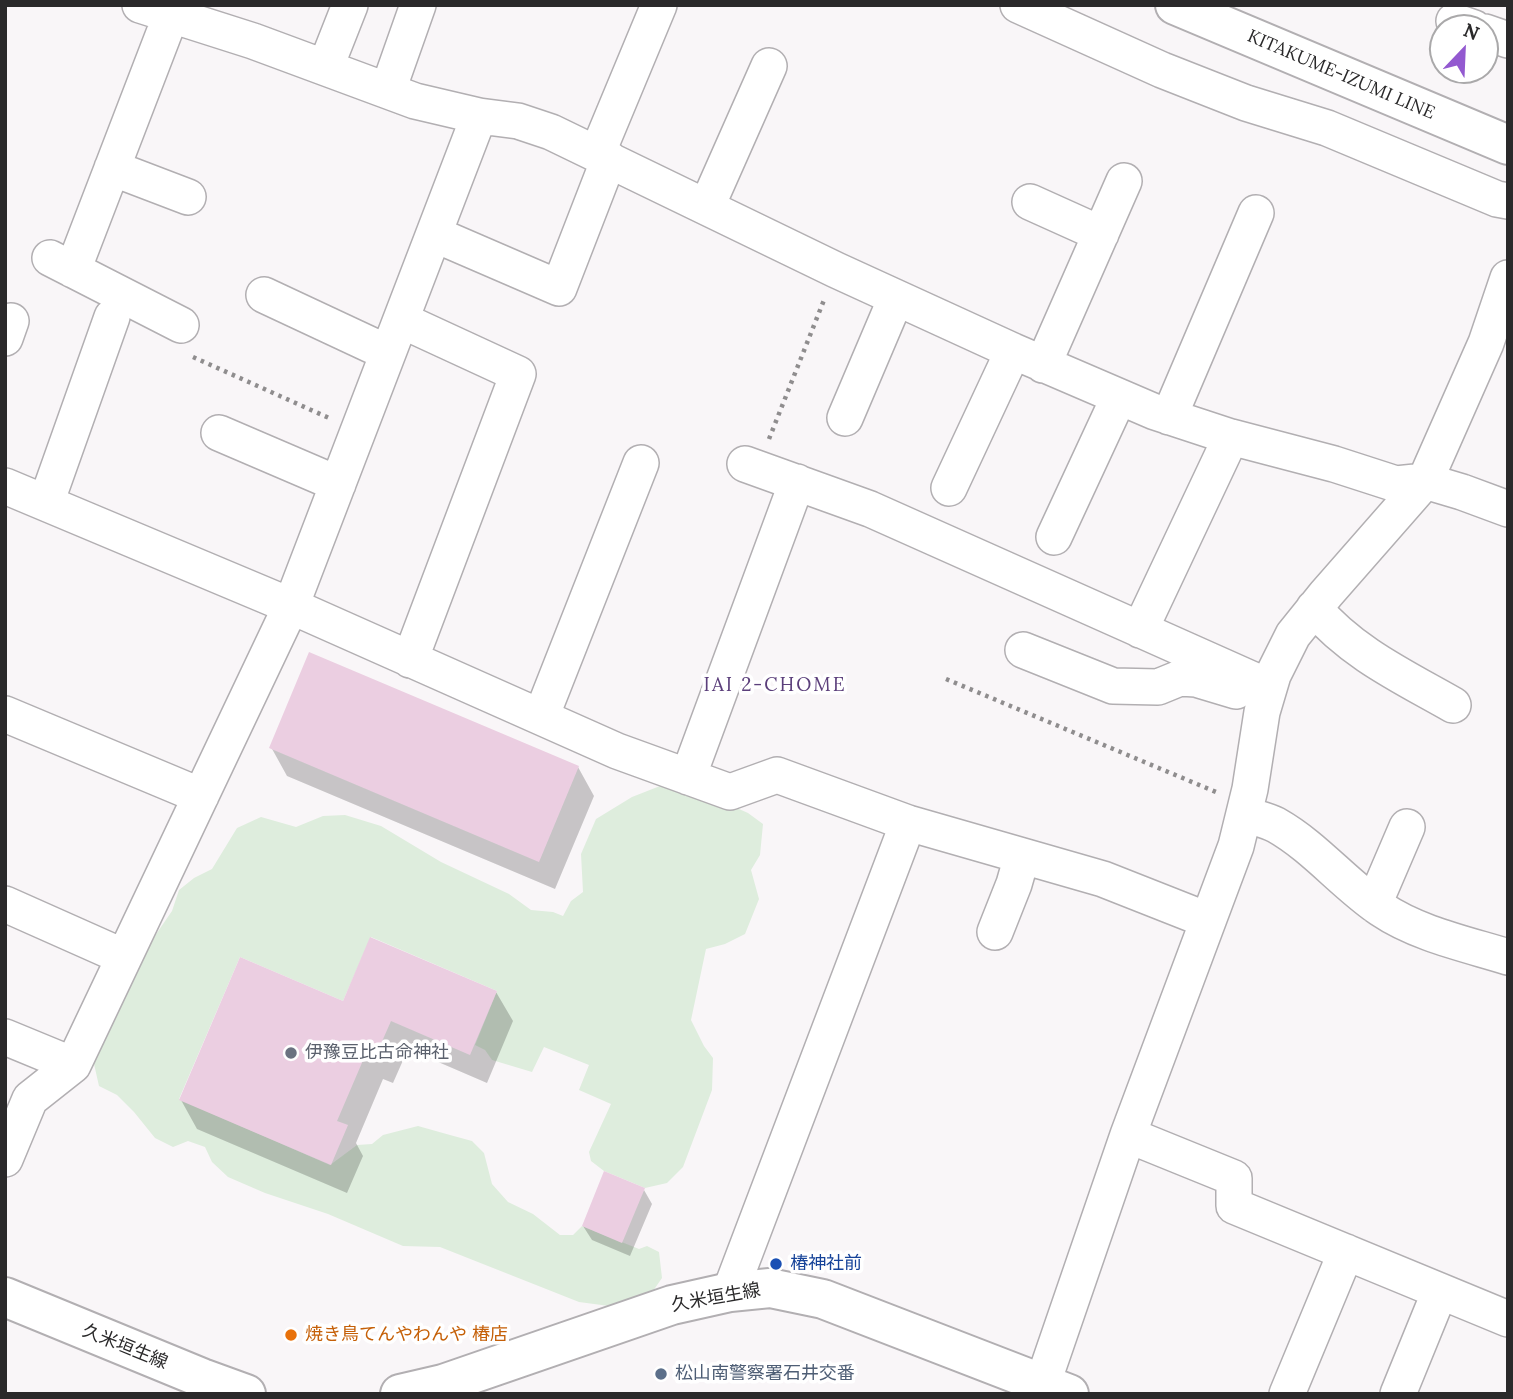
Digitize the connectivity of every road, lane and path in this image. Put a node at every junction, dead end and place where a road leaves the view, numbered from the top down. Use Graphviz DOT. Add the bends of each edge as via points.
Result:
graph roads {
  1 [pos="350,5"];
  2 [pos="418,5"];
  3 [pos="659,5"];
  4 [pos="1018,5"];
  5 [pos="1174,5"];
  6 [pos="156,10"];
  7 [pos="326,66"];
  8 [pos="769,66"];
  9 [pos="387,90"];
  10 [pos="480,116"];
  11 [pos="1508,145"];
  12 [pos="603,156"];
  13 [pos="112,168"];
  14 [pos="1124,181"];
  15 [pos="188,197"];
  16 [pos="1508,201"];
  17 [pos="1030,202"];
  18 [pos="707,206"];
  19 [pos="1256,212"];
  20 [pos="434,234"];
  21 [pos="1101,234"];
  22 [pos="836,270"];
  23 [pos="1508,278"];
  24 [pos="264,295"];
  25 [pos="896,298"];
  26 [pos="111,317"];
  27 [pos="401,320"];
  28 [pos="182,338"];
  29 [pos="388,353"];
  30 [pos="1028,358"];
  31 [pos="1119,397"];
  32 [pos="1169,417"];
  33 [pos="845,418"];
  34 [pos="358,431"];
  35 [pos="219,433"];
  36 [pos="1231,437"];
  37 [pos="641,463"];
  38 [pos="751,466"];
  39 [pos="1425,481"];
  40 [pos="797,482"];
  41 [pos="338,484"];
  42 [pos="5,486"];
  43 [pos="949,488"];
  44 [pos="46,503"];
  45 [pos="1508,509"];
  46 [pos="1054,537"];
  47 [pos="291,606"];
  48 [pos="1314,608"];
  49 [pos="1140,629"];
  50 [pos="1023,650"];
  51 [pos="410,660"];
  52 [pos="946,679"];
  53 [pos="1267,694"];
  54 [pos="1453,705"];
  55 [pos="5,714"];
  56 [pos="541,717"];
  57 [pos="688,777"];
  58 [pos="201,796"];
  59 [pos="1246,809"];
  60 [pos="908,823"];
  61 [pos="1407,827"];
  62 [pos="1022,856"];
  63 [pos="5,904"];
  64 [pos="1374,904"];
  65 [pos="1207,920"];
  66 [pos="995,932"];
  67 [pos="124,957"];
  68 [pos="1508,957"];
  69 [pos="5,1037"];
  70 [pos="72,1065"];
  71 [pos="1128,1135"];
  72 [pos="5,1159"];
  73 [pos="1346,1252"];
  74 [pos="1440,1291"];
  75 [pos="730,1292"];
  76 [pos="5,1297"];
  77 [pos="1508,1319"];
  78 [pos="1051,1390"];
  79 [pos="246,1394"];
  80 [pos="400,1394"];
  81 [pos="1287,1394"];
  82 [pos="1398,1394"];
  1 -- 7 [label="street"];
  2 -- 9 [label="street"];
  3 -- 12 [label="street"];
  4 -- 16 [label="street" via="1162,70 1327,128"];
  5 -- 11 [label="main road, KITAKUME-IZUMI LINE"];
  6 -- 7 [label="street"];
  6 -- 13 [label="street"];
  7 -- 9 [label="street"];
  8 -- 18 [label="street"];
  9 -- 10 [label="street"];
  10 -- 12 [label="street" via="519,121"];
  10 -- 20 [label="street"];
  12 -- 18 [label="street"];
  12 -- 20 [label="street" via="559,288"];
  13 -- 15 [label="street"];
  13 -- 28 [label="street" via="62,264"];
  14 -- 21 [label="street"];
  17 -- 21 [label="street"];
  18 -- 22 [label="street"];
  19 -- 32 [label="street"];
  20 -- 27 [label="street"];
  21 -- 30 [label="street"];
  22 -- 25 [label="street"];
  22 -- 38 [label="path"];
  23 -- 39 [label="street" via="1486,343"];
  24 -- 29 [label="street"];
  25 -- 30 [label="street"];
  25 -- 33 [label="street"];
  26 -- 44 [label="street"];
  27 -- 29 [label="street"];
  27 -- 51 [label="street" via="518,374"];
  28 -- 34 [label="path"];
  29 -- 34 [label="street"];
  30 -- 31 [label="street"];
  30 -- 43 [label="street"];
  31 -- 32 [label="street"];
  31 -- 46 [label="street"];
  32 -- 36 [label="street"];
  34 -- 41 [label="street"];
  35 -- 41 [label="street"];
  36 -- 39 [label="street" via="1396,485"];
  36 -- 49 [label="street"];
  37 -- 56 [label="street"];
  38 -- 40 [label="street"];
  39 -- 45 [label="street"];
  39 -- 48 [label="street"];
  40 -- 49 [label="street" via="870,509"];
  40 -- 57 [label="street"];
  41 -- 47 [label="street"];
  42 -- 44 [label="street"];
  44 -- 47 [label="street"];
  47 -- 51 [label="street"];
  47 -- 58 [label="street"];
  48 -- 53 [label="street" via="1293,635"];
  48 -- 54 [label="street" via="1360,651 1422,670"];
  49 -- 53 [label="street"];
  50 -- 53 [label="street" via="1113,686 1158,687 1180,678"];
  51 -- 56 [label="street"];
  52 -- 59 [label="path"];
  53 -- 59 [label="street"];
  55 -- 58 [label="street"];
  56 -- 57 [label="street"];
  57 -- 60 [label="street" via="730,792 777,775"];
  58 -- 67 [label="street"];
  59 -- 64 [label="street" via="1288,834"];
  59 -- 65 [label="street"];
  60 -- 62 [label="street"];
  60 -- 75 [label="street"];
  61 -- 64 [label="street"];
  62 -- 65 [label="street" via="1103,879"];
  62 -- 66 [label="street"];
  63 -- 67 [label="street"];
  64 -- 68 [label="street" via="1404,922"];
  65 -- 71 [label="street"];
  67 -- 70 [label="street"];
  69 -- 70 [label="street"];
  70 -- 72 [label="street" via="30,1099"];
  71 -- 73 [label="street" via="1234,1178 1234,1206"];
  71 -- 78 [label="street"];
  73 -- 74 [label="street"];
  73 -- 81 [label="street"];
  74 -- 77 [label="street"];
  74 -- 82 [label="street"];
  75 -- 78 [label="main road, 久米垣生線" via="770,1289 822,1299"];
  75 -- 80 [label="main road, 久米垣生線" via="672,1305 443,1384"];
  76 -- 79 [label="main road, 久米垣生線"];
}
